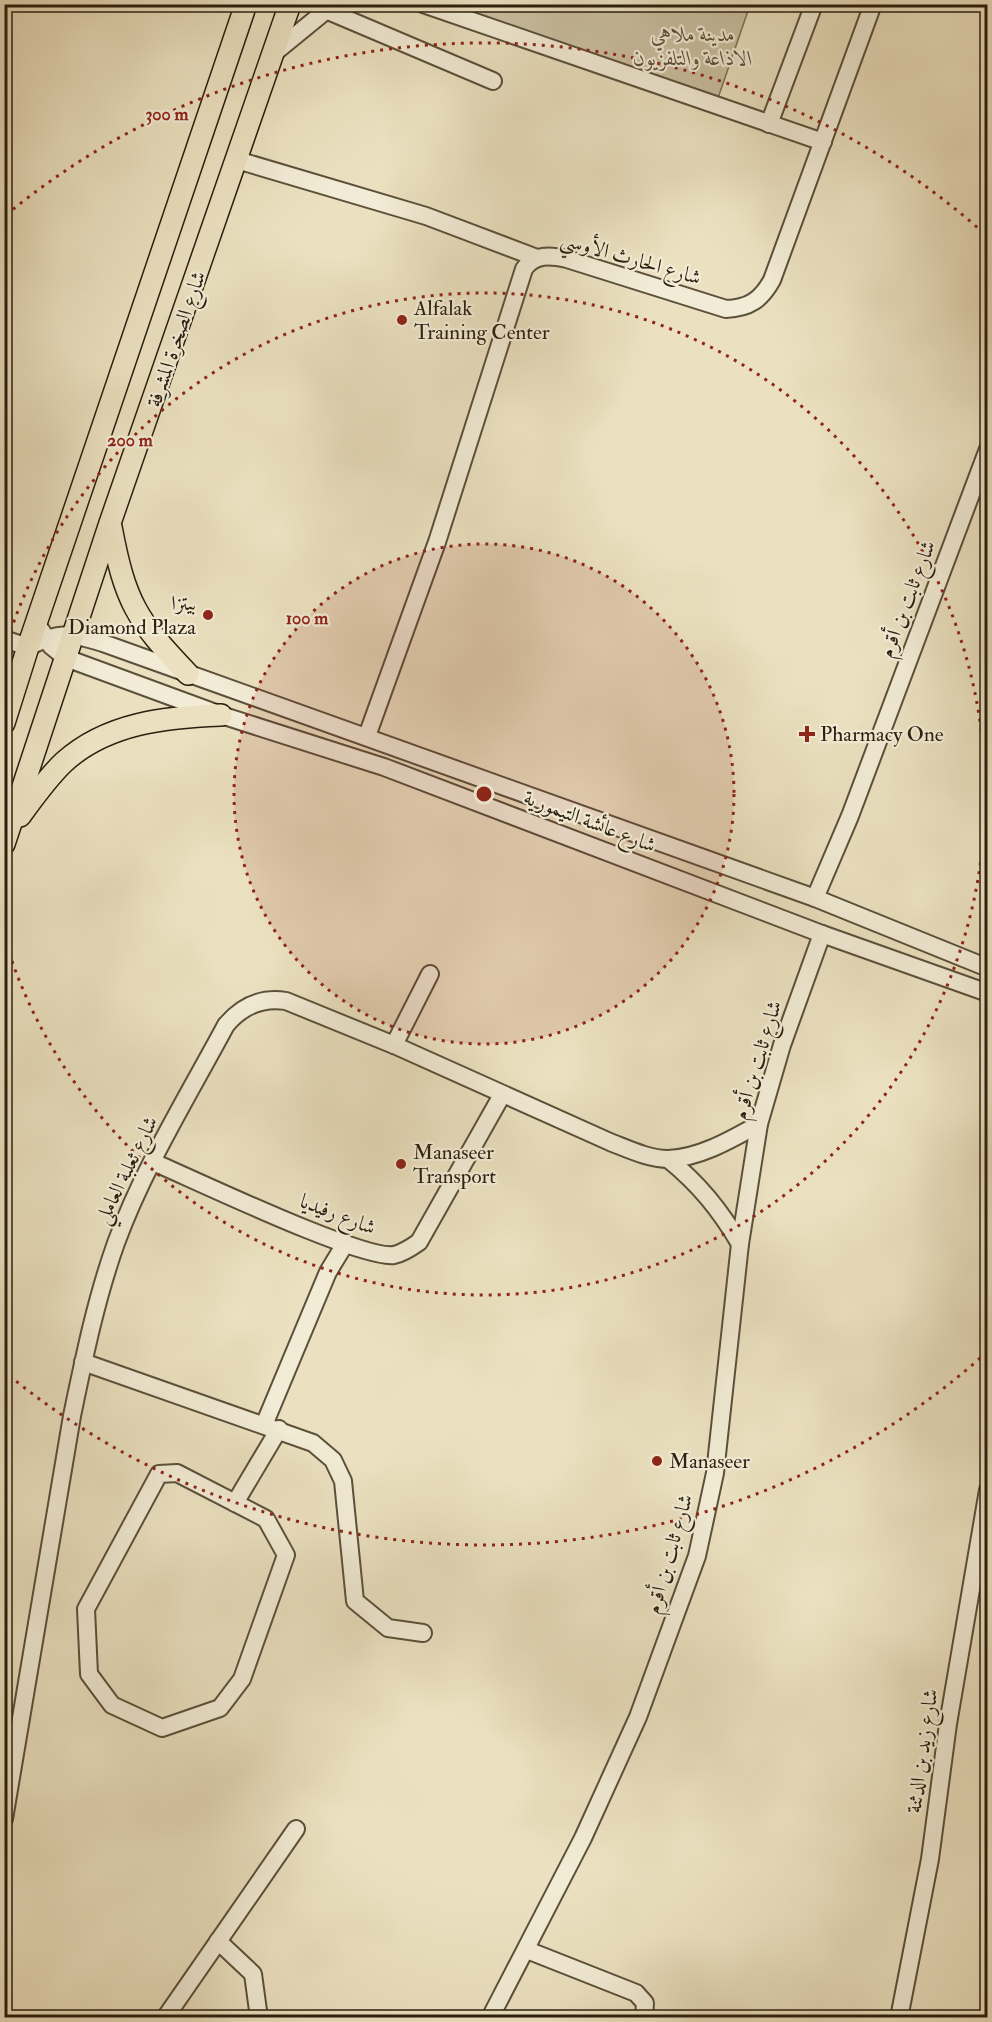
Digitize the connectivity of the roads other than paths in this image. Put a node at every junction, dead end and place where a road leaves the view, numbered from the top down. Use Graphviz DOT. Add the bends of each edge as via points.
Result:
graph roads {
  1 [pos="246,4"];
  2 [pos="290,4"];
  3 [pos="423,4"];
  4 [pos="814,4"];
  5 [pos="873,4"];
  6 [pos="331,8"];
  7 [pos="274,53"];
  8 [pos="494,81"];
  9 [pos="769,124"];
  10 [pos="823,142"];
  11 [pos="237,160"];
  12 [pos="537,258"];
  13 [pos="987,448"];
  14 [pos="111,523"];
  15 [pos="74,634"];
  16 [pos="37,635"];
  17 [pos="4,639"];
  18 [pos="66,658"];
  19 [pos="188,674"];
  20 [pos="221,716"];
  21 [pos="4,723"];
  22 [pos="367,736"];
  23 [pos="7,837"];
  24 [pos="815,898"];
  25 [pos="822,934"];
  26 [pos="987,968"];
  27 [pos="430,974"];
  28 [pos="987,993"];
  29 [pos="394,1045"];
  30 [pos="502,1095"];
  31 [pos="759,1124"];
  32 [pos="668,1159"];
  33 [pos="153,1162"];
  34 [pos="345,1244"];
  35 [pos="740,1244"];
  36 [pos="83,1362"];
  37 [pos="271,1427"];
  38 [pos="987,1490"];
  39 [pos="235,1503"];
  40 [pos="423,1634"];
  41 [pos="4,1819"];
  42 [pos="296,1829"];
  43 [pos="218,1941"];
  44 [pos="527,1950"];
  45 [pos="165,2018"];
  46 [pos="259,2018"];
  47 [pos="490,2018"];
  48 [pos="644,2018"];
  49 [pos="900,2018"];
  1 -- 16 [label="main road, شارع الصخرة المشرفة"];
  2 -- 7 [label="main road, شارع الصخرة المشرفة"];
  3 -- 9 [label="street"];
  4 -- 9 [label="street"];
  5 -- 10 [label="street, شارع الحارث الأوسي"];
  6 -- 7 [label="street"];
  6 -- 8 [label="street"];
  7 -- 11 [label="main road, شارع الصخرة المشرفة"];
  9 -- 10 [label="street"];
  10 -- 12 [label="street, شارع الحارث الأوسي" via="772,280 755,303 726,309 567,259"];
  11 -- 12 [label="street" via="426,216"];
  11 -- 14 [label="main road, شارع الصخرة المشرفة"];
  12 -- 22 [label="street, شارع الحارث الأوسي" via="524,269 437,542"];
  13 -- 24 [label="street, شارع ثابت بن أقرم" via="850,816"];
  14 -- 15 [label="main road, شارع الصخرة المشرفة"];
  14 -- 19 [label="main road" via="120,575 130,602 156,640"];
  15 -- 16 [label="street, شارع عائشة التيمورية"];
  15 -- 18 [label="main road, شارع الصخرة المشرفة"];
  15 -- 19 [label="street, شارع عائشة التيمورية"];
  16 -- 17 [label="street"];
  16 -- 18 [label="street, شارع عائشة التيمورية"];
  16 -- 21 [label="main road, شارع الصخرة المشرفة"];
  18 -- 20 [label="street, شارع عائشة التيمورية"];
  18 -- 23 [label="main road, شارع الصخرة المشرفة"];
  19 -- 22 [label="street, شارع عائشة التيمورية"];
  20 -- 23 [label="main road" via="142,724 85,746 63,762"];
  20 -- 25 [label="street, شارع عائشة التيمورية" via="384,767"];
  22 -- 24 [label="street, شارع عائشة التيمورية"];
  24 -- 26 [label="street, شارع عائشة التيمورية"];
  25 -- 28 [label="street, شارع عائشة التيمورية"];
  25 -- 31 [label="street, شارع ثابت بن أقرم" via="768,1087"];
  27 -- 29 [label="street"];
  29 -- 30 [label="street, شارع ثعلبة العاملي"];
  29 -- 33 [label="street, شارع ثعلبة العاملي" via="286,1001 270,999 251,1004 226,1025"];
  30 -- 32 [label="street, شارع ثعلبة العاملي" via="610,1142"];
  30 -- 34 [label="street, شارع رفيديا" via="419,1242 394,1255"];
  31 -- 32 [label="street, شارع ثعلبة العاملي" via="713,1148"];
  31 -- 35 [label="street, شارع ثابت بن أقرم"];
  32 -- 35 [label="street, شارع ثعلبة العاملي" via="695,1181 721,1211"];
  33 -- 34 [label="street, شارع رفيديا"];
  33 -- 36 [label="street, شارع ثعلبة العاملي" via="117,1243"];
  34 -- 37 [label="street" via="328,1272"];
  35 -- 44 [label="street, شارع ثابت بن أقرم" via="715,1473 696,1556 638,1717"];
  36 -- 37 [label="street"];
  36 -- 41 [label="street, شارع ثعلبة العاملي"];
  37 -- 39 [label="street"];
  37 -- 40 [label="street" via="313,1443 333,1460 343,1480 355,1600 388,1628"];
  38 -- 49 [label="street, شارع زيد بن الدثنة" via="930,1859"];
  39 -- 39 [label="street" via="177,1473 159,1474 86,1609 89,1674 112,1706 162,1728 220,1708 242,1679 286,1555 266,1519"];
  42 -- 43 [label="street"];
  43 -- 45 [label="street"];
  43 -- 46 [label="street" via="253,1974"];
  44 -- 47 [label="street, شارع ثابت بن أقرم"];
  44 -- 48 [label="street" via="636,1993 645,2003"];
}
